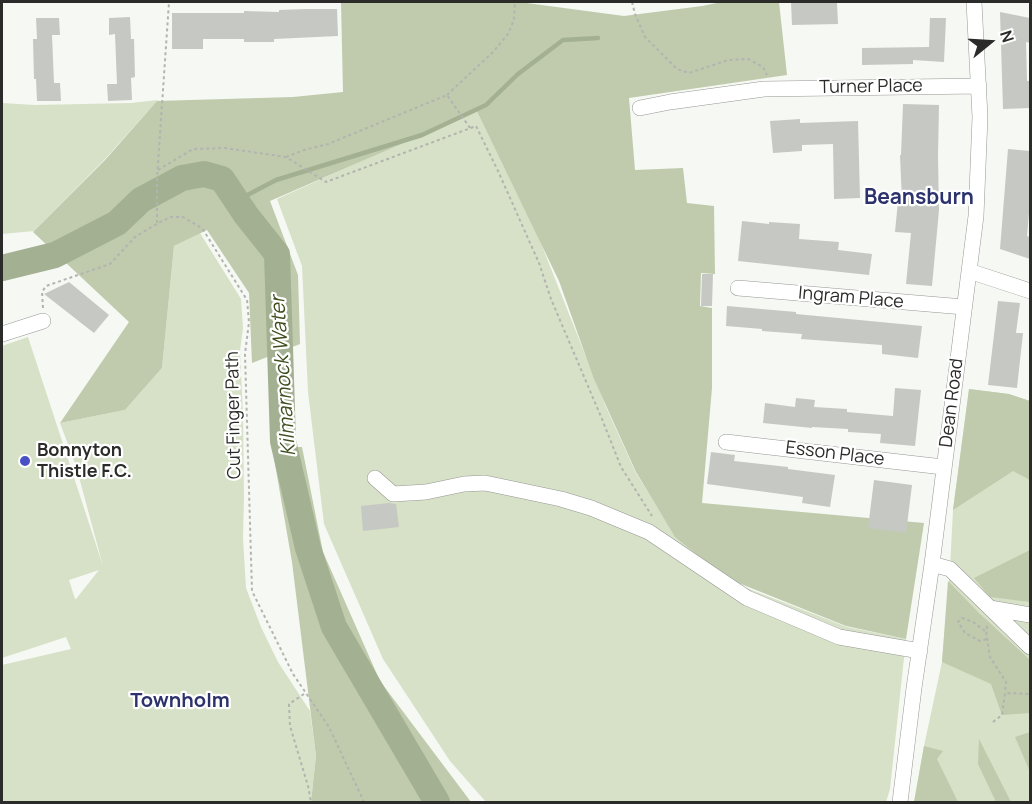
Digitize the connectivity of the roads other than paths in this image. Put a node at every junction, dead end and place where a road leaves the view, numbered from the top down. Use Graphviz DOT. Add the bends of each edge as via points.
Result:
graph roads {
  1 [pos="974,2"];
  2 [pos="979,86"];
  3 [pos="640,108"];
  4 [pos="969,271"];
  5 [pos="738,288"];
  6 [pos="1030,291"];
  7 [pos="964,307"];
  8 [pos="43,321"];
  9 [pos="2,334"];
  10 [pos="726,442"];
  11 [pos="944,467"];
  12 [pos="375,478"];
  13 [pos="932,564"];
  14 [pos="990,608"];
  15 [pos="1030,615"];
  16 [pos="1030,647"];
  17 [pos="920,651"];
  18 [pos="900,802"];
  1 -- 2 [label="street, Dean Road"];
  2 -- 3 [label="street, Turner Place" via="768,89"];
  2 -- 4 [label="street, Dean Road" via="976,216"];
  4 -- 6 [label="street"];
  4 -- 7 [label="street, Dean Road"];
  5 -- 7 [label="street, Ingram Place"];
  7 -- 11 [label="street, Dean Road"];
  8 -- 9 [label="street"];
  10 -- 11 [label="street, Esson Place"];
  11 -- 13 [label="street, Dean Road"];
  12 -- 17 [label="street" via="393,494 485,483 591,508 649,532 747,598 839,637"];
  13 -- 14 [label="street" via="950,569"];
  13 -- 17 [label="street, Dean Road"];
  14 -- 15 [label="street"];
  14 -- 16 [label="street"];
  17 -- 18 [label="street, Dean Road"];
}
